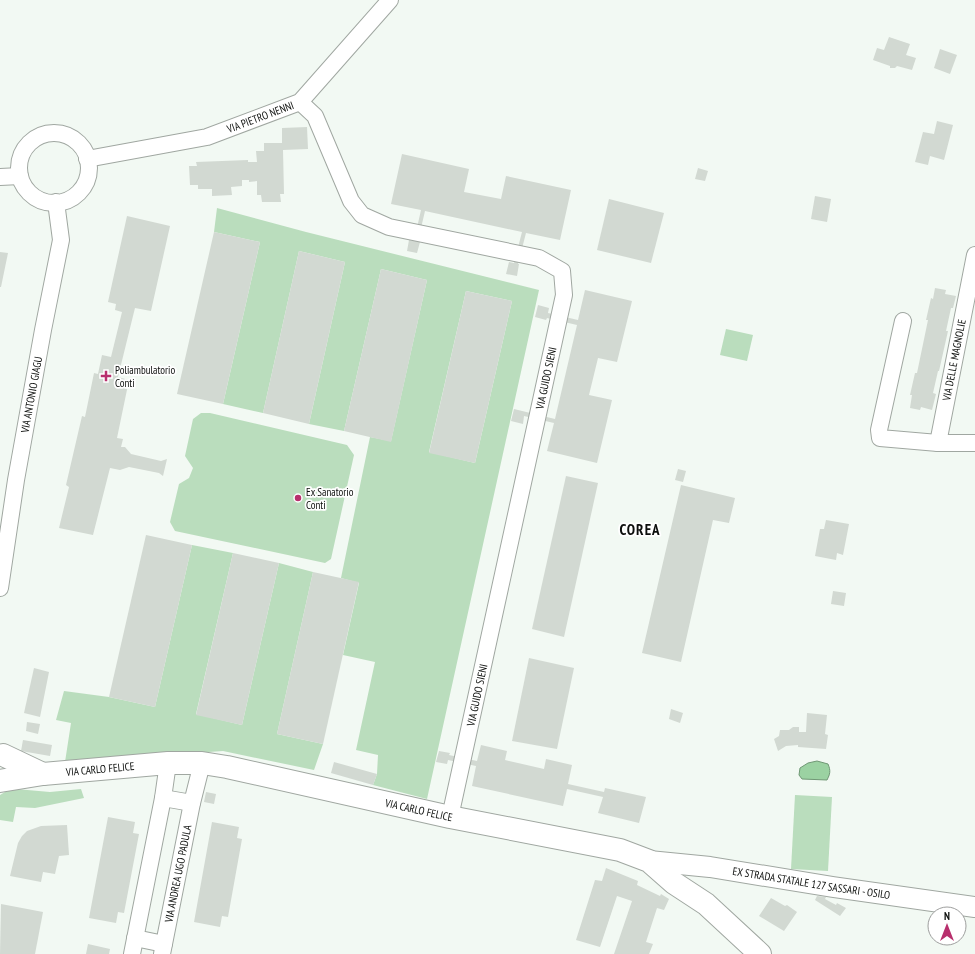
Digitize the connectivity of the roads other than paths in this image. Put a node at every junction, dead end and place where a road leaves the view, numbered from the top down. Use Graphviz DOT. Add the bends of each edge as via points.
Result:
graph roads {
  1 [pos="390,0"];
  2 [pos="300,102"];
  3 [pos="88,159"];
  4 [pos="20,176"];
  5 [pos="0,177"];
  6 [pos="56,202"];
  7 [pos="975,255"];
  8 [pos="903,321"];
  9 [pos="938,443"];
  10 [pos="975,443"];
  11 [pos="0,588"];
  12 [pos="1,759"];
  13 [pos="202,763"];
  14 [pos="168,764"];
  15 [pos="43,774"];
  16 [pos="0,781"];
  17 [pos="163,798"];
  18 [pos="192,803"];
  19 [pos="450,817"];
  20 [pos="649,861"];
  21 [pos="975,907"];
  22 [pos="135,938"];
  23 [pos="163,949"];
  24 [pos="132,954"];
  25 [pos="760,954"];
  1 -- 2 [label="street, VIA PIETRO NENNI"];
  2 -- 3 [label="street, VIA PIETRO NENNI" via="207,137"];
  2 -- 19 [label="street, VIA GUIDO SIENI" via="315,116 351,201 362,214 389,227 539,258 562,271 564,295"];
  3 -- 4 [label="street" via="75,140 66,135 43,134 30,142 21,155"];
  3 -- 6 [label="street" via="87,179 82,188 75,196"];
  4 -- 5 [label="street"];
  4 -- 6 [label="street" via="29,193 46,202"];
  6 -- 11 [label="street, VIA ANTONIO GIAGU" via="61,240 15,488"];
  7 -- 9 [label="street, VIA DELLE MAGNOLIE"];
  8 -- 9 [label="street" via="879,430 880,438"];
  9 -- 10 [label="street"];
  12 -- 15 [label="main road, VIA CARLO FELICE"];
  13 -- 14 [label="main road, VIA CARLO FELICE"];
  13 -- 18 [label="street, VIA ANDREA UGO PADULA"];
  13 -- 19 [label="main road, VIA CARLO FELICE"];
  14 -- 15 [label="main road, VIA CARLO FELICE"];
  14 -- 17 [label="street"];
  15 -- 16 [label="main road, VIA CARLO FELICE"];
  17 -- 18 [label="street"];
  17 -- 22 [label="street"];
  18 -- 23 [label="street, VIA ANDREA UGO PADULA"];
  19 -- 20 [label="main road, VIA CARLO FELICE" via="620,850"];
  20 -- 21 [label="street, EX STRADA STATALE 127 SASSARI - OSILO" via="710,867 833,888"];
  20 -- 25 [label="main road, VIA CARLO FELICE" via="674,883 706,904"];
  22 -- 23 [label="street, VIA ANDREA UGO PADULA"];
  22 -- 24 [label="street"];
}
